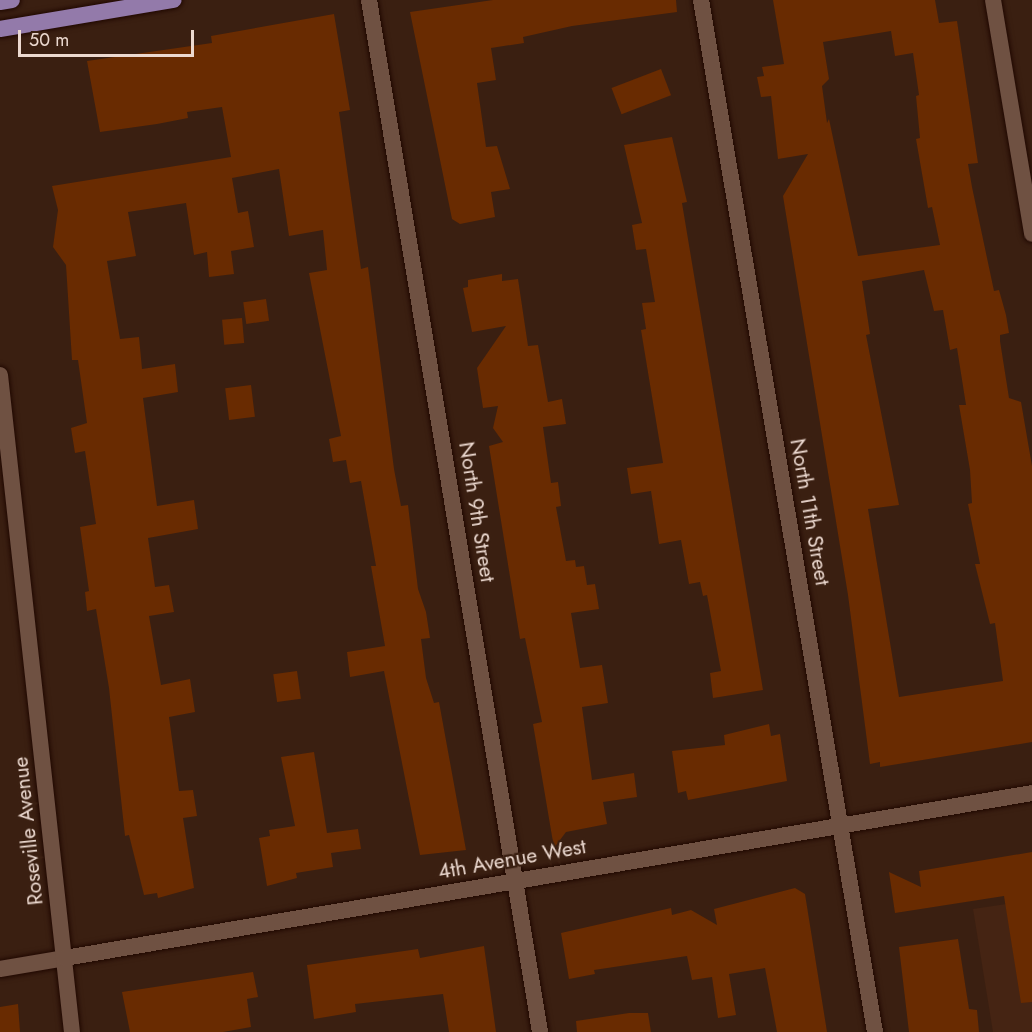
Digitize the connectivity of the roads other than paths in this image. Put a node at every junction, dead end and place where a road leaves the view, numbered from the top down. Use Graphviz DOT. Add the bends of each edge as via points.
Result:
graph roads {
  1 [pos="12,0"];
  2 [pos="174,0"];
  3 [pos="369,0"];
  4 [pos="701,0"];
  5 [pos="993,0"];
  6 [pos="0,2"];
  7 [pos="0,29"];
  8 [pos="1032,234"];
  9 [pos="0,375"];
  10 [pos="1032,793"];
  11 [pos="840,826"];
  12 [pos="515,881"];
  13 [pos="65,958"];
  14 [pos="0,969"];
  15 [pos="72,1032"];
  16 [pos="540,1032"];
  17 [pos="875,1032"];
  1 -- 6 [label="main road"];
  2 -- 7 [label="main road"];
  3 -- 12 [label="street, North 9th Street"];
  4 -- 11 [label="street, North 11th Street"];
  5 -- 8 [label="street"];
  9 -- 13 [label="street, Roseville Avenue"];
  10 -- 11 [label="street, 4th Avenue West"];
  11 -- 12 [label="street, 4th Avenue West"];
  11 -- 17 [label="street, North 11th Street"];
  12 -- 13 [label="street, 4th Avenue West"];
  12 -- 16 [label="street, North 9th Street"];
  13 -- 14 [label="street, 4th Avenue West"];
  13 -- 15 [label="street, Roseville Avenue"];
}
